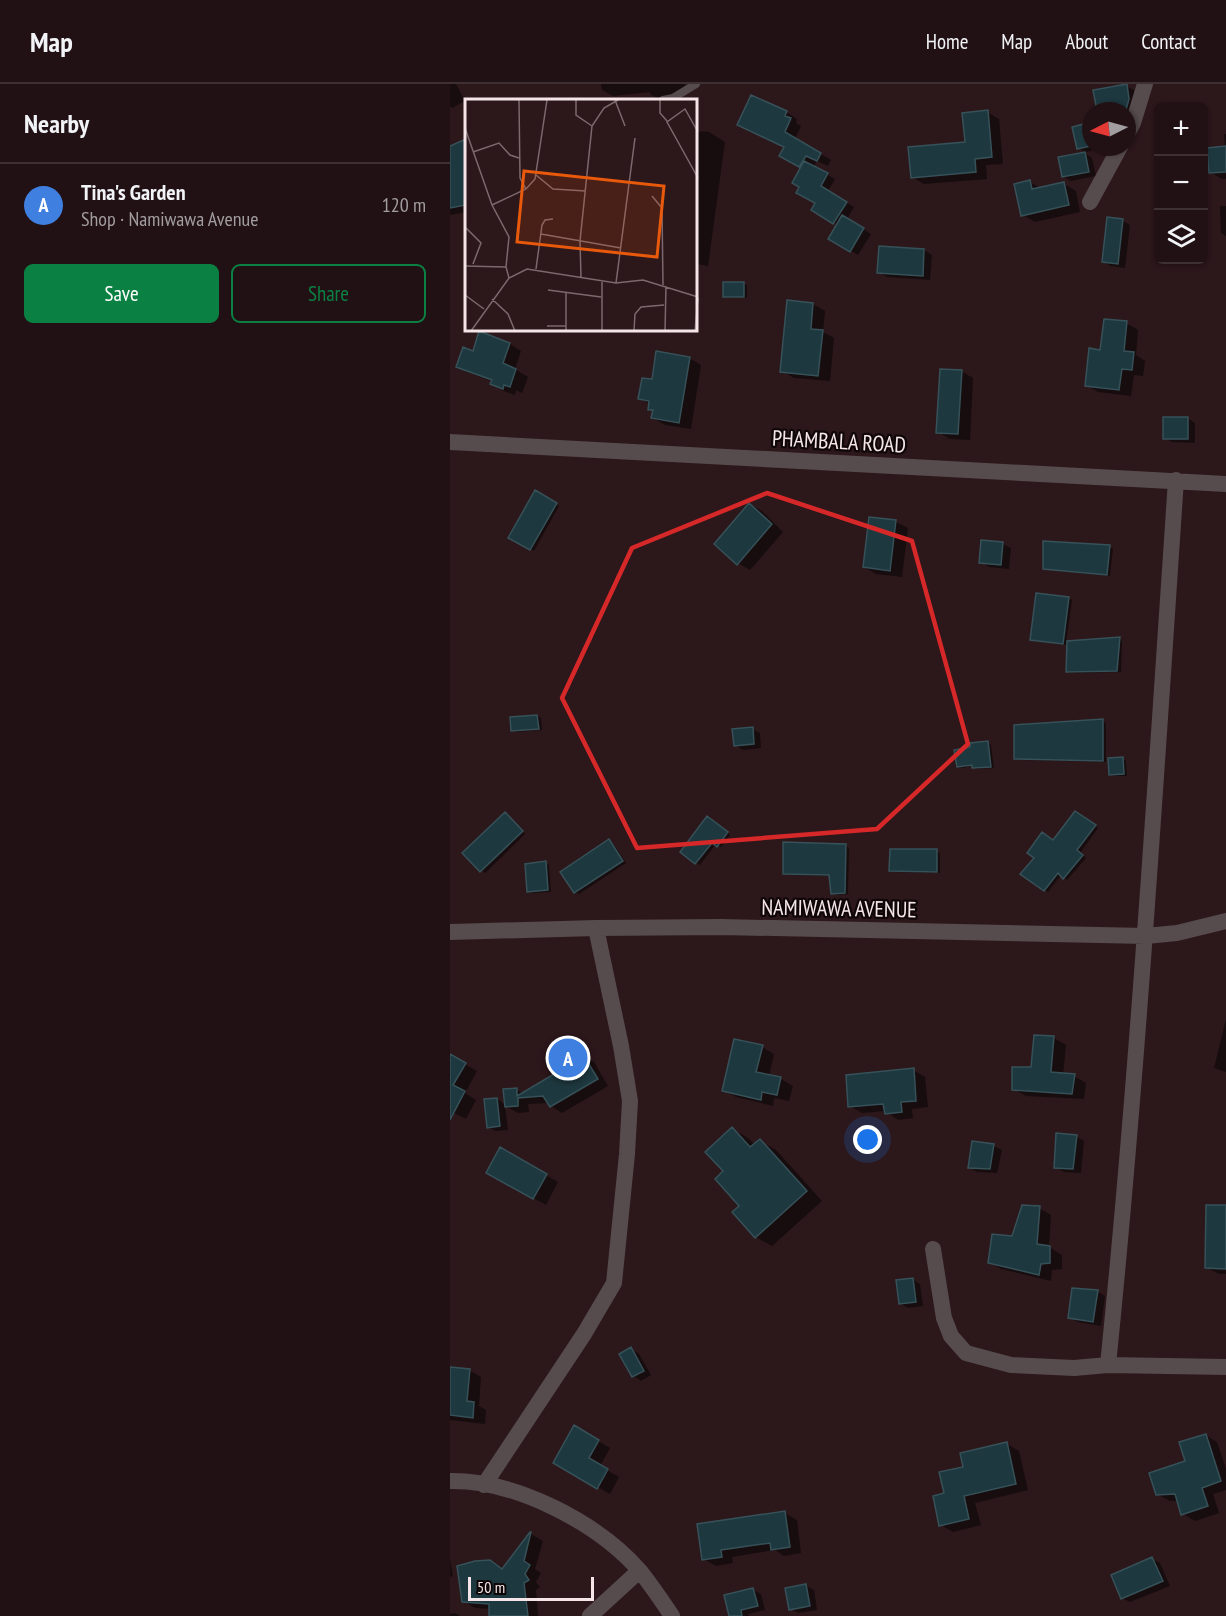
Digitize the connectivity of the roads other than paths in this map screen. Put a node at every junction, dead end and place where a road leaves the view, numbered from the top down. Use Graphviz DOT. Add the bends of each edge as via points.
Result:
graph roads {
  1 [pos="696,84"];
  2 [pos="1145,84"];
  3 [pos="668,99"];
  4 [pos="1136,113"];
  5 [pos="1115,156"];
  6 [pos="1090,202"];
  7 [pos="450,442"];
  8 [pos="1176,480"];
  9 [pos="1226,484"];
  10 [pos="1226,921"];
  11 [pos="596,928"];
  12 [pos="450,932"];
  13 [pos="1146,936"];
  14 [pos="933,1249"];
  15 [pos="1108,1365"];
  16 [pos="1226,1367"];
  17 [pos="450,1481"];
  18 [pos="484,1485"];
  19 [pos="639,1571"];
  20 [pos="590,1616"];
  21 [pos="672,1616"];
  1 -- 3 [label="lane"];
  2 -- 4 [label="street"];
  5 -- 6 [label="street"];
  7 -- 8 [label="street, PHAMBALA ROAD"];
  8 -- 9 [label="street, PHAMBALA ROAD"];
  8 -- 13 [label="street"];
  10 -- 13 [label="street, NAMIWAWA AVENUE"];
  11 -- 12 [label="street, NAMIWAWA AVENUE"];
  11 -- 13 [label="street, NAMIWAWA AVENUE"];
  11 -- 18 [label="street" via="630,1101 614,1283"];
  13 -- 15 [label="street"];
  14 -- 15 [label="street" via="944,1318 951,1336 966,1353 1011,1365"];
  15 -- 16 [label="street"];
  17 -- 18 [label="street"];
  18 -- 19 [label="street" via="525,1495 558,1509 611,1544"];
  19 -- 20 [label="street"];
  19 -- 21 [label="street"];
}
